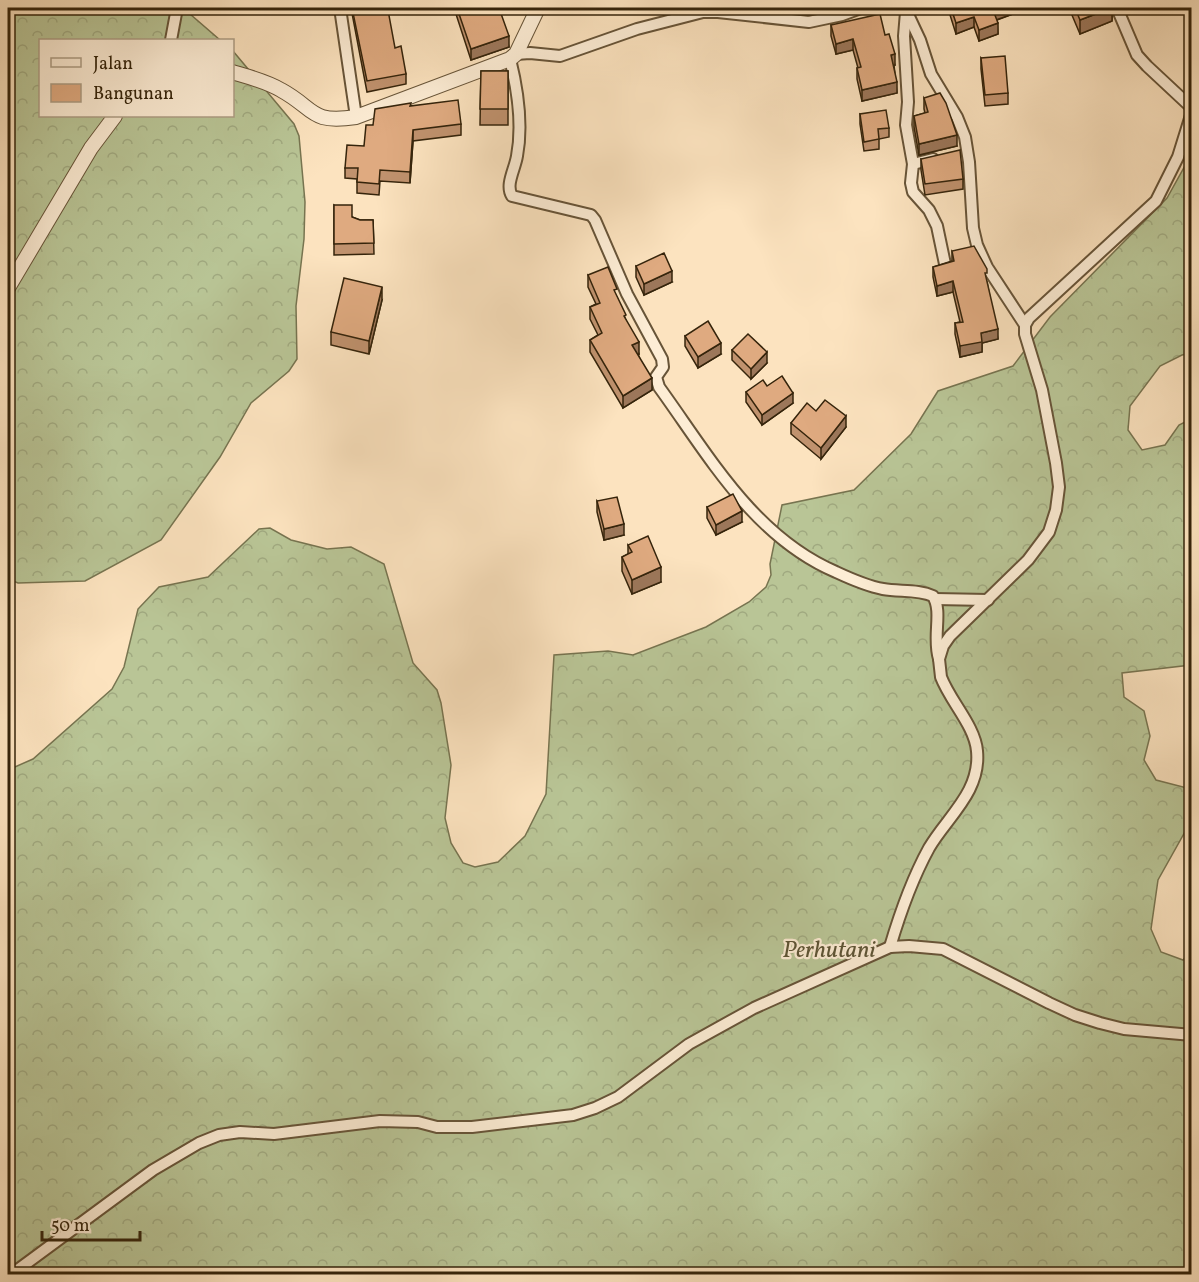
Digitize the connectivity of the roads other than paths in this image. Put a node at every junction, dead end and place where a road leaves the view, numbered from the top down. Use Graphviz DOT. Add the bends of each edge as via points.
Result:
graph roads {
  1 [pos="177,8"];
  2 [pos="340,8"];
  3 [pos="538,8"];
  4 [pos="861,8"];
  5 [pos="906,8"];
  6 [pos="1117,8"];
  7 [pos="171,39"];
  8 [pos="513,57"];
  9 [pos="234,73"];
  10 [pos="1191,110"];
  11 [pos="114,117"];
  12 [pos="356,117"];
  13 [pos="957,153"];
  14 [pos="913,164"];
  15 [pos="945,264"];
  16 [pos="8,288"];
  17 [pos="1025,325"];
  18 [pos="935,600"];
  19 [pos="988,600"];
  20 [pos="939,659"];
  21 [pos="890,947"];
  22 [pos="1191,1035"];
  23 [pos="12,1275"];
  1 -- 7 [label="street"];
  2 -- 12 [label="street"];
  3 -- 8 [label="street"];
  4 -- 8 [label="street" via="809,22 703,12 560,56 530,53"];
  5 -- 13 [label="street" via="937,85 962,127"];
  5 -- 14 [label="street" via="906,125"];
  6 -- 10 [label="street" via="1137,55"];
  8 -- 12 [label="street"];
  8 -- 18 [label="street" via="520,126 509,192 518,199 591,215 662,359 663,367 656,377 659,387 743,502 776,536 806,558 874,587 922,593"];
  9 -- 12 [label="street" via="270,83 321,118"];
  10 -- 17 [label="street" via="1178,157 1156,201"];
  11 -- 16 [label="street" via="91,148"];
  13 -- 14 [label="street"];
  13 -- 17 [label="street" via="977,245"];
  14 -- 15 [label="street" via="913,192 937,226"];
  17 -- 19 [label="street" via="1056,463 1056,510 1040,545"];
  18 -- 19 [label="street"];
  18 -- 20 [label="street" via="935,646"];
  19 -- 20 [label="street" via="950,636"];
  20 -- 21 [label="street" via="944,687 974,738 976,769 963,802 921,864"];
  21 -- 22 [label="street" via="943,949 1049,1003 1100,1023"];
  21 -- 23 [label="street" via="754,1008 689,1044 618,1097 573,1115 472,1127 380,1120 274,1134 219,1135 153,1170"];
}
